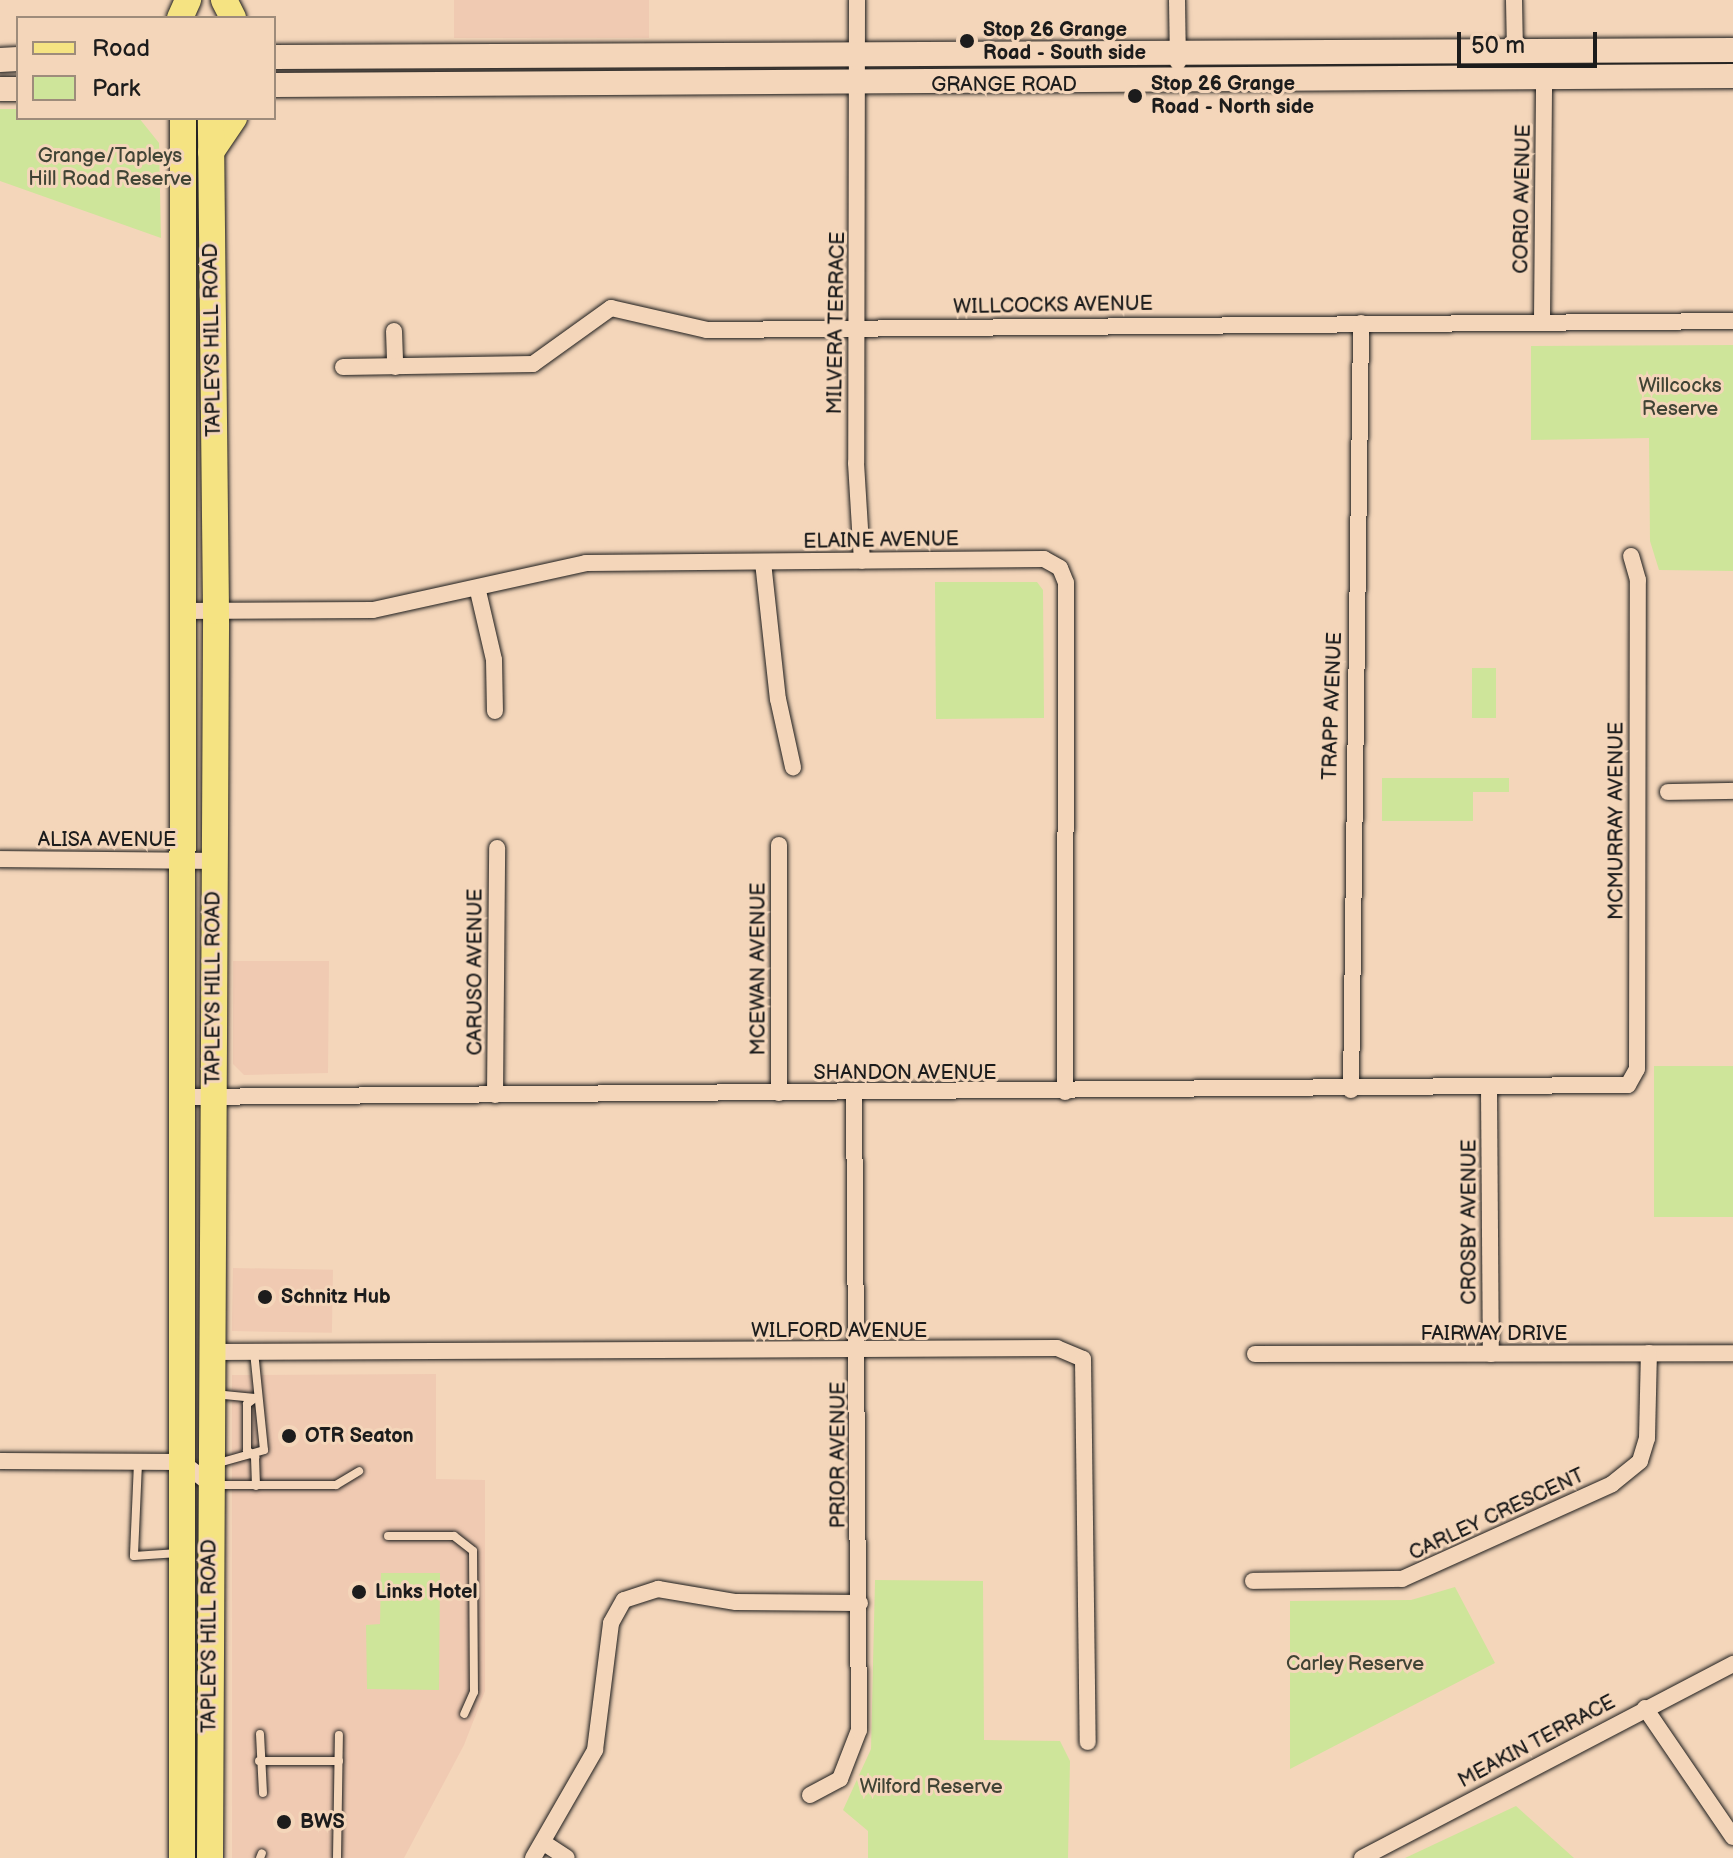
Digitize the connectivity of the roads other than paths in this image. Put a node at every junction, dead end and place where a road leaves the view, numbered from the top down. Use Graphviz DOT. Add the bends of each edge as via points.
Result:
graph roads {
  1 [pos="857,0"];
  2 [pos="1177,0"];
  3 [pos="1514,0"];
  4 [pos="1733,50"];
  5 [pos="1515,52"];
  6 [pos="1178,53"];
  7 [pos="858,55"];
  8 [pos="276,57"];
  9 [pos="1733,76"];
  10 [pos="1544,77"];
  11 [pos="1178,84"];
  12 [pos="276,85"];
  13 [pos="859,85"];
  14 [pos="167,120"];
  15 [pos="183,120"];
  16 [pos="211,120"];
  17 [pos="233,120"];
  18 [pos="183,151"];
  19 [pos="211,152"];
  20 [pos="1542,320"];
  21 [pos="1733,321"];
  22 [pos="1361,323"];
  23 [pos="858,328"];
  24 [pos="394,331"];
  25 [pos="343,367"];
  26 [pos="395,367"];
  27 [pos="1631,556"];
  28 [pos="862,561"];
  29 [pos="763,562"];
  30 [pos="478,591"];
  31 [pos="181,611"];
  32 [pos="216,611"];
  33 [pos="495,711"];
  34 [pos="793,767"];
  35 [pos="1733,791"];
  36 [pos="1668,792"];
  37 [pos="779,845"];
  38 [pos="497,848"];
  39 [pos="0,859"];
  40 [pos="181,860"];
  41 [pos="214,861"];
  42 [pos="1628,1085"];
  43 [pos="1489,1089"];
  44 [pos="1351,1090"];
  45 [pos="1065,1092"];
  46 [pos="779,1093"];
  47 [pos="854,1093"];
  48 [pos="495,1095"];
  49 [pos="181,1097"];
  50 [pos="213,1097"];
  51 [pos="859,1351"];
  52 [pos="210,1352"];
  53 [pos="254,1352"];
  54 [pos="1649,1353"];
  55 [pos="1733,1353"];
  56 [pos="1255,1354"];
  57 [pos="1491,1354"];
  58 [pos="210,1394"];
  59 [pos="255,1398"];
  60 [pos="210,1430"];
  61 [pos="255,1457"];
  62 [pos="0,1461"];
  63 [pos="138,1462"];
  64 [pos="182,1462"];
  65 [pos="359,1471"];
  66 [pos="210,1475"];
  67 [pos="256,1486"];
  68 [pos="388,1536"];
  69 [pos="183,1553"];
  70 [pos="1253,1581"];
  71 [pos="860,1603"];
  72 [pos="1733,1664"];
  73 [pos="1645,1708"];
  74 [pos="464,1714"];
  75 [pos="260,1734"];
  76 [pos="339,1735"];
  77 [pos="1088,1742"];
  78 [pos="259,1761"];
  79 [pos="339,1761"];
  80 [pos="263,1793"];
  81 [pos="810,1795"];
  82 [pos="1733,1837"];
  83 [pos="544,1843"];
  84 [pos="182,1858"];
  85 [pos="210,1858"];
  86 [pos="337,1858"];
  87 [pos="533,1858"];
  88 [pos="567,1858"];
  89 [pos="1362,1858"];
  1 -- 7 [label="street, MILVERA TERRACE"];
  2 -- 6 [label="street"];
  3 -- 5 [label="street"];
  4 -- 5 [label="main road, GRANGE ROAD"];
  5 -- 6 [label="main road, GRANGE ROAD"];
  5 -- 10 [label="main road"];
  6 -- 7 [label="main road, GRANGE ROAD"];
  6 -- 11 [label="street"];
  7 -- 8 [label="main road, GRANGE ROAD"];
  7 -- 13 [label="street, MILVERA TERRACE"];
  9 -- 10 [label="main road, GRANGE ROAD"];
  10 -- 11 [label="main road, GRANGE ROAD"];
  10 -- 20 [label="street, CORIO AVENUE"];
  11 -- 13 [label="main road, GRANGE ROAD"];
  12 -- 13 [label="main road, GRANGE ROAD"];
  13 -- 23 [label="street, MILVERA TERRACE"];
  14 -- 18 [label="main road"];
  15 -- 18 [label="main road, TAPLEYS HILL ROAD"];
  16 -- 19 [label="main road, TAPLEYS HILL ROAD"];
  17 -- 19 [label="main road"];
  18 -- 31 [label="main road, TAPLEYS HILL ROAD"];
  19 -- 32 [label="main road, TAPLEYS HILL ROAD"];
  20 -- 21 [label="street, WILLCOCKS AVENUE"];
  20 -- 22 [label="street, WILLCOCKS AVENUE"];
  22 -- 23 [label="street, WILLCOCKS AVENUE"];
  22 -- 44 [label="street, TRAPP AVENUE"];
  23 -- 26 [label="street, WILLCOCKS AVENUE" via="707,330 611,308 533,364"];
  23 -- 28 [label="street, MILVERA TERRACE"];
  24 -- 26 [label="street"];
  25 -- 26 [label="street, WILLCOCKS AVENUE"];
  27 -- 42 [label="street, MCMURRAY AVENUE" via="1638,580 1637,1069"];
  28 -- 29 [label="street, ELAINE AVENUE"];
  28 -- 45 [label="street, ELAINE AVENUE" via="1044,559 1066,583"];
  29 -- 30 [label="street, ELAINE AVENUE" via="586,563"];
  29 -- 34 [label="street" via="778,699"];
  30 -- 32 [label="street, ELAINE AVENUE" via="373,610"];
  30 -- 33 [label="street" via="494,660"];
  31 -- 32 [label="street, ELAINE AVENUE"];
  31 -- 40 [label="main road, TAPLEYS HILL ROAD"];
  32 -- 41 [label="main road, TAPLEYS HILL ROAD"];
  35 -- 36 [label="street"];
  37 -- 46 [label="street, MCEWAN AVENUE"];
  38 -- 48 [label="street, CARUSO AVENUE"];
  39 -- 40 [label="street, ALISA AVENUE"];
  40 -- 41 [label="street, ALISA AVENUE"];
  40 -- 49 [label="main road, TAPLEYS HILL ROAD"];
  41 -- 50 [label="main road, TAPLEYS HILL ROAD"];
  42 -- 43 [label="street, SHANDON AVENUE"];
  43 -- 44 [label="street, SHANDON AVENUE"];
  43 -- 57 [label="street, CROSBY AVENUE"];
  44 -- 45 [label="street, SHANDON AVENUE"];
  45 -- 47 [label="street, SHANDON AVENUE"];
  46 -- 47 [label="street, SHANDON AVENUE"];
  46 -- 48 [label="street, SHANDON AVENUE"];
  47 -- 51 [label="street, PRIOR AVENUE"];
  48 -- 50 [label="street, SHANDON AVENUE"];
  49 -- 50 [label="street, SHANDON AVENUE"];
  49 -- 64 [label="main road, TAPLEYS HILL ROAD"];
  50 -- 52 [label="main road, TAPLEYS HILL ROAD"];
  51 -- 53 [label="street, WILFORD AVENUE"];
  51 -- 71 [label="street, PRIOR AVENUE"];
  51 -- 77 [label="street, WILFORD AVENUE" via="1057,1348 1083,1359"];
  52 -- 53 [label="street, WILFORD AVENUE"];
  52 -- 58 [label="main road, TAPLEYS HILL ROAD"];
  53 -- 59 [label="lane"];
  54 -- 55 [label="street, FAIRWAY DRIVE"];
  54 -- 57 [label="street, FAIRWAY DRIVE"];
  54 -- 70 [label="street, CARLEY CRESCENT" via="1647,1438 1640,1461 1612,1484 1402,1579"];
  56 -- 57 [label="street, FAIRWAY DRIVE"];
  58 -- 59 [label="lane"];
  58 -- 60 [label="main road, TAPLEYS HILL ROAD"];
  59 -- 61 [label="lane" via="247,1404 247,1450"];
  59 -- 61 [label="lane" via="264,1404 264,1450"];
  60 -- 64 [label="street"];
  60 -- 66 [label="main road, TAPLEYS HILL ROAD"];
  61 -- 66 [label="lane"];
  61 -- 67 [label="lane"];
  62 -- 63 [label="street"];
  63 -- 64 [label="street"];
  63 -- 69 [label="lane" via="134,1556"];
  64 -- 66 [label="street"];
  64 -- 69 [label="main road, TAPLEYS HILL ROAD"];
  65 -- 67 [label="lane" via="336,1485"];
  66 -- 67 [label="lane"];
  66 -- 85 [label="main road, TAPLEYS HILL ROAD"];
  68 -- 74 [label="lane" via="454,1536 473,1551 474,1692"];
  69 -- 84 [label="main road, TAPLEYS HILL ROAD"];
  71 -- 81 [label="street, PRIOR AVENUE" via="859,1730 840,1779"];
  71 -- 83 [label="street" via="736,1602 658,1589 624,1600 611,1623 595,1750"];
  72 -- 73 [label="street, MEAKIN TERRACE"];
  73 -- 82 [label="street"];
  73 -- 89 [label="street, MEAKIN TERRACE"];
  75 -- 78 [label="lane"];
  76 -- 79 [label="lane"];
  78 -- 79 [label="lane"];
  78 -- 80 [label="lane"];
  79 -- 86 [label="lane"];
  83 -- 87 [label="street"];
  83 -- 88 [label="street"];
}
